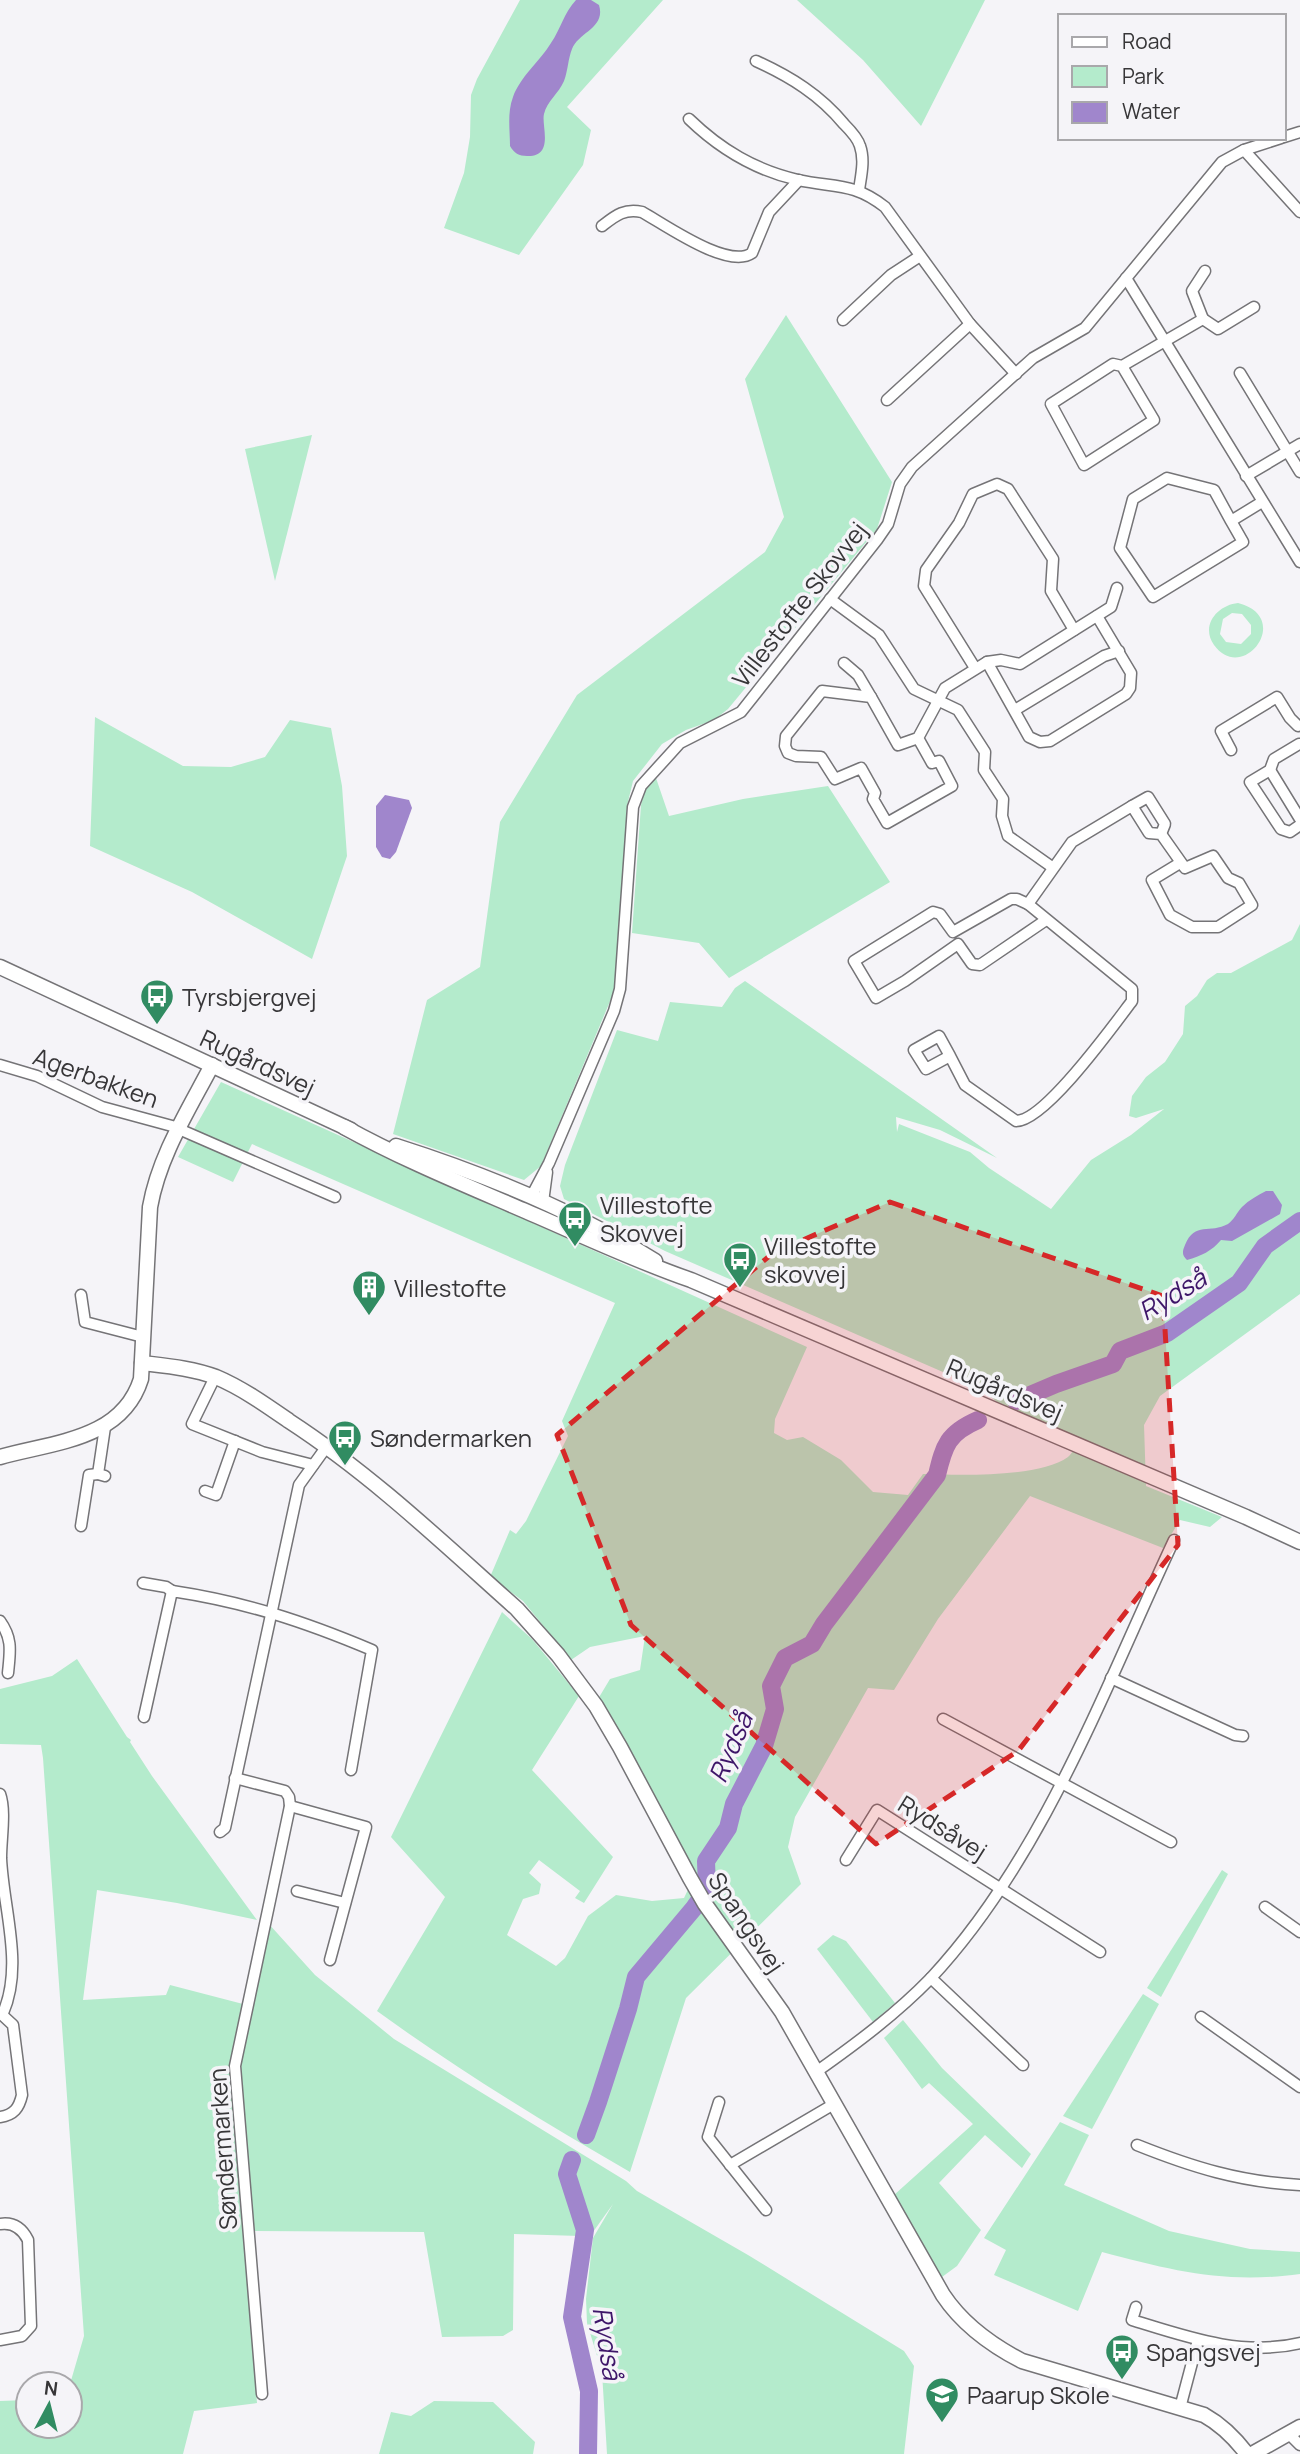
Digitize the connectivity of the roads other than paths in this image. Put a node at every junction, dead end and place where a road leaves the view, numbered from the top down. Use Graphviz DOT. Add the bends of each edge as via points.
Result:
graph roads {
  1 [pos="756,61"];
  2 [pos="689,119"];
  3 [pos="1276,140"];
  4 [pos="1244,150"];
  5 [pos="799,180"];
  6 [pos="859,190"];
  7 [pos="1300,212"];
  8 [pos="602,226"];
  9 [pos="920,256"];
  10 [pos="1205,271"];
  11 [pos="1126,278"];
  12 [pos="1254,307"];
  13 [pos="1203,319"];
  14 [pos="843,320"];
  15 [pos="970,324"];
  16 [pos="1164,341"];
  17 [pos="1122,366"];
  18 [pos="1240,373"];
  19 [pos="1016,374"];
  20 [pos="887,400"];
  21 [pos="1300,444"];
  22 [pos="1288,452"];
  23 [pos="1300,472"];
  24 [pos="1246,476"];
  25 [pos="1262,502"];
  26 [pos="1231,521"];
  27 [pos="1300,562"];
  28 [pos="1117,589"];
  29 [pos="831,599"];
  30 [pos="1097,616"];
  31 [pos="1074,630"];
  32 [pos="1119,651"];
  33 [pos="987,662"];
  34 [pos="845,663"];
  35 [pos="975,668"];
  36 [pos="871,696"];
  37 [pos="937,701"];
  38 [pos="1015,710"];
  39 [pos="1299,726"];
  40 [pos="918,738"];
  41 [pos="1299,745"];
  42 [pos="1231,750"];
  43 [pos="1270,770"];
  44 [pos="1132,806"];
  45 [pos="1300,819"];
  46 [pos="1300,825"];
  47 [pos="1161,834"];
  48 [pos="1180,863"];
  49 [pos="1052,867"];
  50 [pos="1028,904"];
  51 [pos="1046,920"];
  52 [pos="0,967"];
  53 [pos="950,1056"];
  54 [pos="0,1065"];
  55 [pos="212,1065"];
  56 [pos="344,1127"];
  57 [pos="178,1129"];
  58 [pos="335,1197"];
  59 [pos="533,1206"];
  60 [pos="81,1296"];
  61 [pos="143,1337"];
  62 [pos="142,1363"];
  63 [pos="215,1377"];
  64 [pos="105,1427"];
  65 [pos="235,1441"];
  66 [pos="327,1446"];
  67 [pos="0,1457"];
  68 [pos="313,1465"];
  69 [pos="205,1491"];
  70 [pos="80,1526"];
  71 [pos="1174,1540"];
  72 [pos="1300,1542"];
  73 [pos="143,1583"];
  74 [pos="172,1591"];
  75 [pos="271,1611"];
  76 [pos="0,1621"];
  77 [pos="5,1657"];
  78 [pos="8,1673"];
  79 [pos="1111,1678"];
  80 [pos="144,1717"];
  81 [pos="943,1718"];
  82 [pos="1243,1736"];
  83 [pos="351,1770"];
  84 [pos="235,1778"];
  85 [pos="1061,1781"];
  86 [pos="0,1794"];
  87 [pos="290,1806"];
  88 [pos="220,1832"];
  89 [pos="1171,1842"];
  90 [pos="846,1860"];
  91 [pos="1000,1888"];
  92 [pos="297,1891"];
  93 [pos="345,1903"];
  94 [pos="1265,1907"];
  95 [pos="1300,1932"];
  96 [pos="1100,1952"];
  97 [pos="330,1960"];
  98 [pos="931,1978"];
  99 [pos="2,2013"];
  100 [pos="1201,2017"];
  101 [pos="1023,2064"];
  102 [pos="816,2072"];
  103 [pos="1300,2087"];
  104 [pos="719,2102"];
  105 [pos="834,2104"];
  106 [pos="0,2117"];
  107 [pos="1137,2146"];
  108 [pos="730,2165"];
  109 [pos="1300,2185"];
  110 [pos="766,2210"];
  111 [pos="0,2224"];
  112 [pos="1136,2307"];
  113 [pos="0,2340"];
  114 [pos="1198,2340"];
  115 [pos="1300,2343"];
  116 [pos="262,2394"];
  117 [pos="1180,2408"];
  118 [pos="1294,2430"];
  119 [pos="1300,2445"];
  120 [pos="1249,2454"];
  1 -- 6 [label="street" via="807,89 847,127 860,145"];
  2 -- 5 [label="street" via="729,153 765,171"];
  3 -- 4 [label="street, Villestofte Skovvej"];
  4 -- 7 [label="street"];
  4 -- 11 [label="street, Villestofte Skovvej" via="1222,162 1208,177"];
  5 -- 6 [label="street"];
  5 -- 8 [label="street" via="769,212 752,253 746,257 708,249 642,212 621,212"];
  6 -- 9 [label="street" via="885,207"];
  9 -- 14 [label="street" via="891,275"];
  9 -- 15 [label="street"];
  10 -- 13 [label="street" via="1192,291"];
  11 -- 16 [label="street"];
  11 -- 19 [label="street, Villestofte Skovvej" via="1085,328 1033,358"];
  12 -- 13 [label="street" via="1218,329"];
  13 -- 16 [label="street"];
  15 -- 19 [label="street"];
  15 -- 20 [label="street"];
  16 -- 17 [label="street"];
  16 -- 24 [label="street"];
  17 -- 17 [label="street" via="1154,420 1084,465 1051,404 1113,364"];
  18 -- 22 [label="street"];
  19 -- 29 [label="street, Villestofte Skovvej" via="912,467 900,484 888,524"];
  21 -- 22 [label="street"];
  22 -- 23 [label="street"];
  22 -- 24 [label="street"];
  24 -- 25 [label="street"];
  25 -- 26 [label="street"];
  25 -- 27 [label="street"];
  26 -- 26 [label="street" via="1214,490 1167,478 1133,499 1120,548 1153,597 1243,542"];
  28 -- 30 [label="street" via="1111,607"];
  29 -- 37 [label="street" via="879,635 914,689"];
  29 -- 59 [label="street, Villestofte Skovvej" via="741,712 680,743 641,786 633,807 620,989"];
  30 -- 31 [label="street"];
  30 -- 32 [label="street"];
  31 -- 33 [label="street" via="1020,664"];
  31 -- 35 [label="street" via="1051,591 1053,559 1008,489 990,485 973,494 926,570 924,586"];
  32 -- 38 [label="street"];
  32 -- 38 [label="street" via="1131,673 1126,694 1050,741 1029,737"];
  33 -- 35 [label="street"];
  33 -- 38 [label="street"];
  34 -- 36 [label="street"];
  35 -- 37 [label="street" via="945,688"];
  36 -- 40 [label="street" via="898,745"];
  36 -- 40 [label="street" via="822,691 786,736 789,754 821,757 835,779 861,768 887,823 952,786 939,761 932,763"];
  37 -- 40 [label="street"];
  37 -- 49 [label="street" via="958,710 985,752 984,770 1003,799 1008,836"];
  39 -- 41 [label="street"];
  39 -- 42 [label="street" via="1277,697 1221,731"];
  41 -- 43 [label="street" via="1274,759"];
  43 -- 45 [label="street"];
  43 -- 46 [label="street" via="1250,782 1281,829 1290,832"];
  44 -- 47 [label="street" via="1149,833"];
  44 -- 47 [label="street" via="1148,797 1165,824"];
  44 -- 49 [label="street" via="1072,842"];
  47 -- 48 [label="street"];
  48 -- 48 [label="street" via="1185,868 1213,856 1228,878 1239,883 1252,905 1217,927 1192,927 1170,915 1152,880"];
  49 -- 50 [label="street"];
  50 -- 51 [label="street"];
  50 -- 51 [label="street" via="1011,899 953,932 940,914 933,912 854,961 876,998 958,944 972,964 981,965"];
  51 -- 53 [label="street" via="1132,989 1132,1001 1085,1062 1041,1109 1023,1121 1016,1121 965,1085"];
  52 -- 55 [label="street, Rugårdsvej"];
  54 -- 57 [label="street, Agerbakken" via="37,1076 102,1107"];
  55 -- 56 [label="street, Rugårdsvej"];
  55 -- 57 [label="street"];
  56 -- 59 [label="street, Rugårdsvej" via="455,1165"];
  56 -- 59 [label="street, Rugårdsvej" via="457,1181 492,1188"];
  57 -- 58 [label="street"];
  57 -- 61 [label="street" via="159,1170 150,1208"];
  59 -- 72 [label="street, Rugårdsvej" via="611,1233 691,1280"];
  60 -- 61 [label="street" via="85,1322"];
  61 -- 62 [label="street"];
  62 -- 63 [label="street, Spangsvej"];
  62 -- 64 [label="street" via="137,1393"];
  63 -- 65 [label="street" via="192,1424"];
  63 -- 66 [label="street, Spangsvej"];
  64 -- 67 [label="street"];
  64 -- 70 [label="street" via="101,1475 89,1475"];
  65 -- 68 [label="street"];
  65 -- 69 [label="street" via="216,1495"];
  66 -- 68 [label="street"];
  66 -- 102 [label="street, Spangsvej" via="377,1484 517,1609 551,1646 596,1706 705,1904 782,2012"];
  68 -- 75 [label="street" via="299,1485"];
  71 -- 79 [label="street, Rydsåvej"];
  73 -- 74 [label="street"];
  74 -- 75 [label="street"];
  74 -- 80 [label="street"];
  75 -- 83 [label="street" via="372,1650"];
  75 -- 84 [label="street"];
  76 -- 77 [label="street" via="11,1641"];
  77 -- 78 [label="street"];
  79 -- 82 [label="street"];
  79 -- 85 [label="street, Rydsåvej"];
  81 -- 85 [label="street"];
  84 -- 87 [label="street" via="285,1791"];
  84 -- 88 [label="street" via="225,1828"];
  85 -- 89 [label="street"];
  85 -- 91 [label="street, Rydsåvej"];
  86 -- 99 [label="street" via="1,1859 11,1944 11,1979"];
  87 -- 93 [label="street" via="366,1827"];
  87 -- 116 [label="street, Søndermarken" via="235,2066"];
  90 -- 91 [label="street, Rydsåvej" via="877,1810"];
  91 -- 96 [label="street, Rydsåvej"];
  91 -- 98 [label="street, Rydsåvej"];
  92 -- 93 [label="street"];
  93 -- 97 [label="street"];
  94 -- 95 [label="street"];
  98 -- 101 [label="street"];
  98 -- 102 [label="street, Rydsåvej" via="881,2025"];
  99 -- 106 [label="street" via="16,2036 22,2095 14,2112"];
  100 -- 103 [label="street"];
  102 -- 105 [label="street, Spangsvej"];
  104 -- 108 [label="street" via="708,2137"];
  105 -- 108 [label="street"];
  105 -- 117 [label="street, Spangsvej" via="943,2295 981,2336 1022,2361"];
  107 -- 109 [label="street" via="1226,2176"];
  108 -- 110 [label="street"];
  111 -- 113 [label="street" via="13,2224 28,2240 31,2313 27,2332"];
  112 -- 114 [label="street" via="1132,2320"];
  114 -- 115 [label="street" via="1256,2348"];
  114 -- 117 [label="street"];
  117 -- 120 [label="street, Spangsvej" via="1219,2423"];
  118 -- 119 [label="street"];
  118 -- 120 [label="street"];
}
